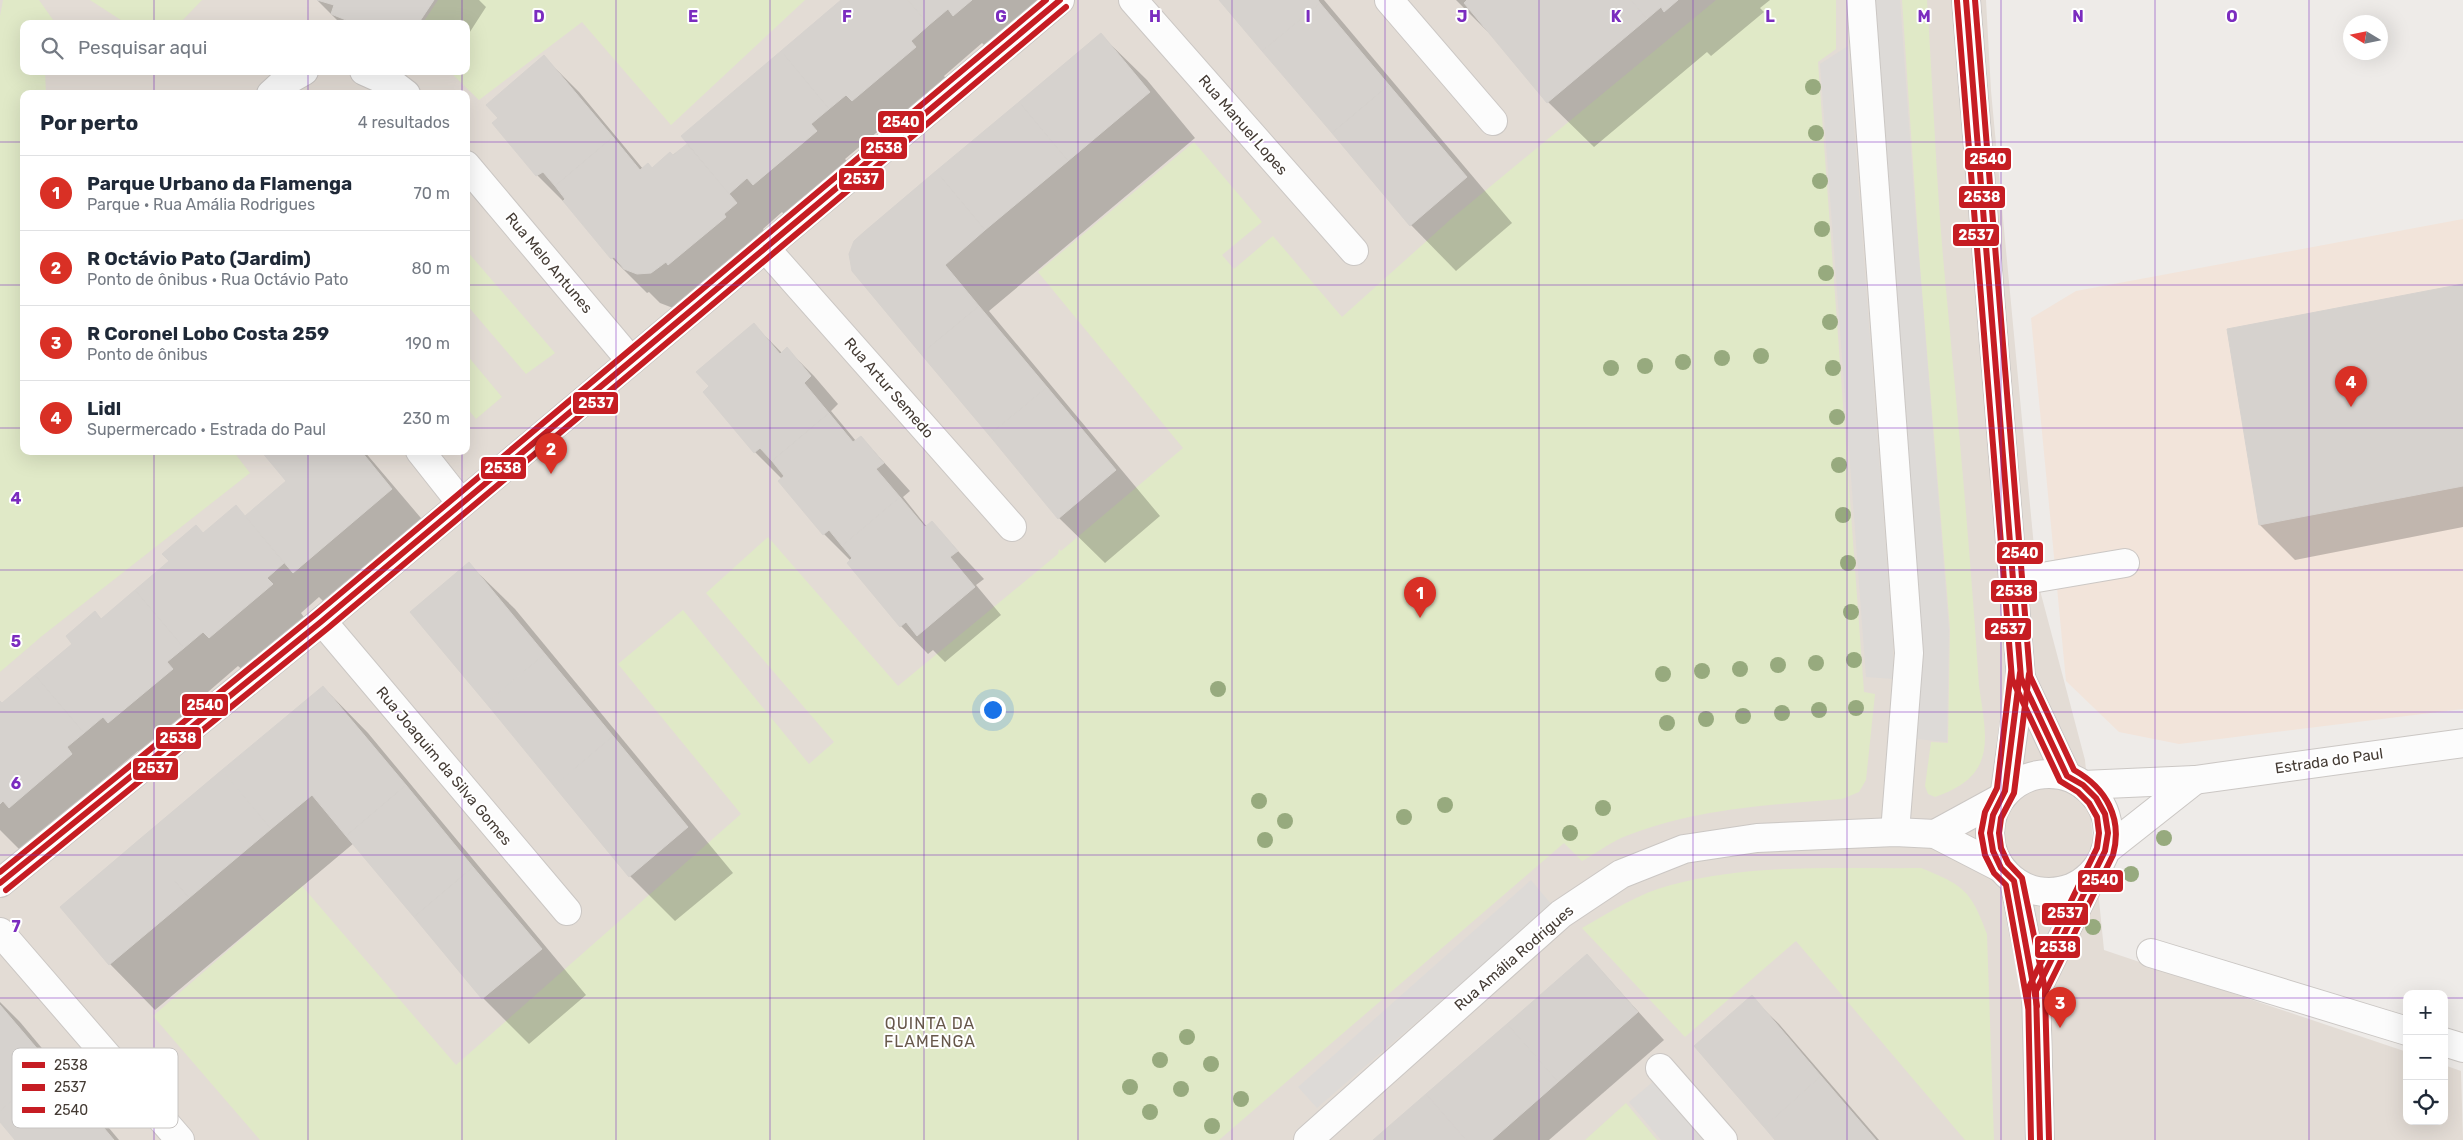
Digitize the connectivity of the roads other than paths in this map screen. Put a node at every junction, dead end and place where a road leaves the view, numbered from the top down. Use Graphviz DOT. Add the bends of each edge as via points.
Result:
graph roads {
  1 [pos="1060,0"];
  2 [pos="1132,0"];
  3 [pos="1389,0"];
  4 [pos="1861,0"];
  5 [pos="1966,0"];
  6 [pos="297,75"];
  7 [pos="373,75"];
  8 [pos="275,90"];
  9 [pos="401,90"];
  10 [pos="1493,121"];
  11 [pos="470,170"];
  12 [pos="766,249"];
  13 [pos="1354,251"];
  14 [pos="632,361"];
  15 [pos="423,455"];
  16 [pos="461,503"];
  17 [pos="1012,527"];
  18 [pos="2125,563"];
  19 [pos="2013,582"];
  20 [pos="322,621"];
  21 [pos="2021,678"];
  22 [pos="2463,743"];
  23 [pos="2194,780"];
  24 [pos="2075,781"];
  25 [pos="2003,795"];
  26 [pos="1895,832"];
  27 [pos="1935,834"];
  28 [pos="2101,859"];
  29 [pos="2008,874"];
  30 [pos="0,883"];
  31 [pos="567,911"];
  32 [pos="0,932"];
  33 [pos="2151,953"];
  34 [pos="2036,991"];
  35 [pos="2403,1030"];
  36 [pos="2448,1043"];
  37 [pos="100,1048"];
  38 [pos="2463,1048"];
  39 [pos="1660,1068"];
  40 [pos="170,1128"];
  41 [pos="180,1140"];
  42 [pos="1308,1140"];
  43 [pos="1723,1140"];
  44 [pos="2040,1140"];
  1 -- 12 [label="street"];
  2 -- 13 [label="street, Rua Manuel Lopes"];
  3 -- 10 [label="street"];
  4 -- 26 [label="street" via="1909,653"];
  5 -- 19 [label="street"];
  6 -- 8 [label="street"];
  7 -- 9 [label="street"];
  11 -- 14 [label="street, Rua Melo Antunes"];
  12 -- 14 [label="street"];
  12 -- 17 [label="street, Rua Artur Semedo"];
  14 -- 16 [label="street"];
  15 -- 16 [label="street"];
  16 -- 20 [label="street"];
  18 -- 19 [label="street"];
  19 -- 21 [label="street"];
  20 -- 30 [label="street"];
  20 -- 31 [label="street, Rua Joaquim da Silva Gomes"];
  21 -- 24 [label="street"];
  21 -- 25 [label="street"];
  22 -- 23 [label="street, Estrada do Paul"];
  23 -- 24 [label="street, Estrada do Paul"];
  23 -- 28 [label="street"];
  24 -- 25 [label="street" via="2049,774 2031,777"];
  24 -- 28 [label="street" via="2096,798 2105,814 2108,833"];
  25 -- 27 [label="street"];
  25 -- 29 [label="street" via="1993,814 1990,833 1993,851"];
  26 -- 27 [label="street, Rua Amália Rodrigues"];
  26 -- 42 [label="street, Rua Amália Rodrigues" via="1757,838 1684,849 1621,874 1561,914"];
  27 -- 29 [label="street, Rua Amália Rodrigues"];
  28 -- 29 [label="street" via="2083,881 2067,889 2048,892 2030,889"];
  28 -- 34 [label="street"];
  29 -- 34 [label="street"];
  32 -- 37 [label="street"];
  33 -- 35 [label="street"];
  34 -- 44 [label="street"];
  36 -- 38 [label="street"];
  39 -- 43 [label="street"];
  40 -- 41 [label="street"];
}
